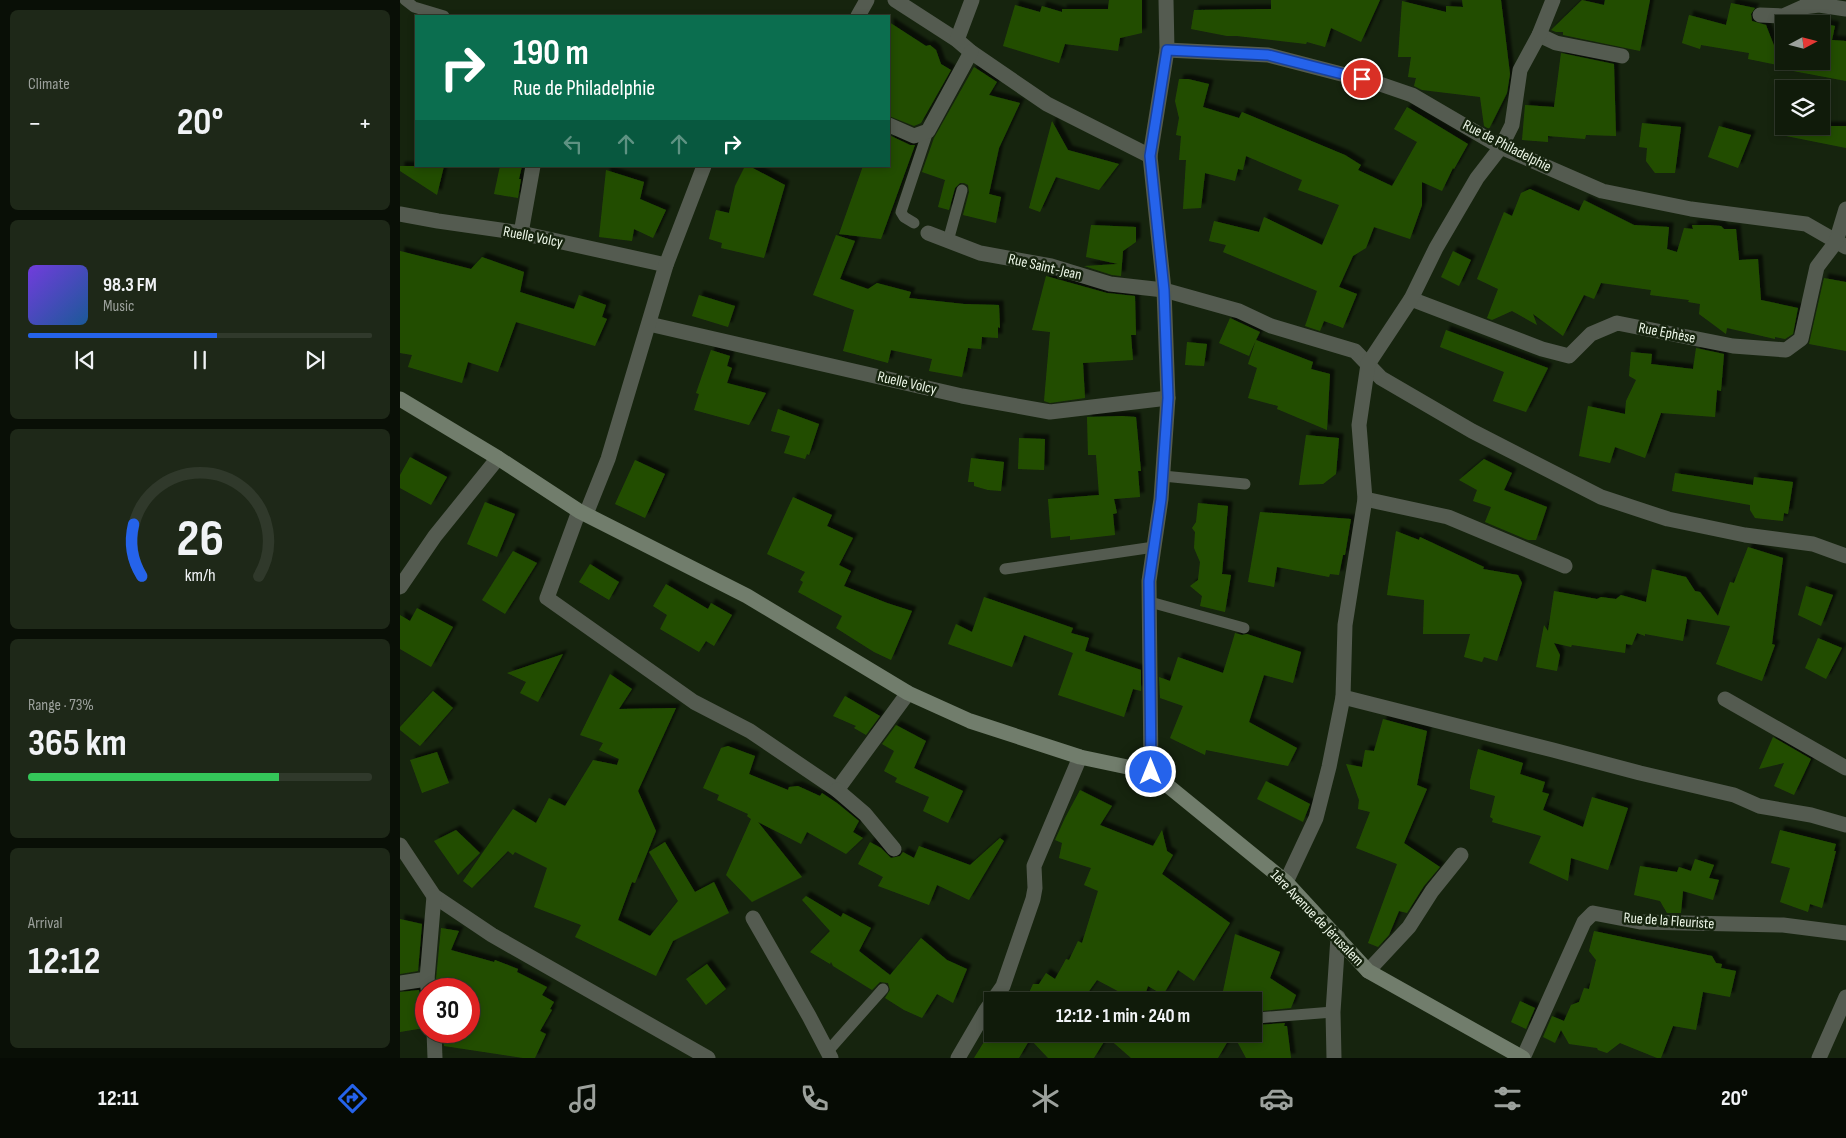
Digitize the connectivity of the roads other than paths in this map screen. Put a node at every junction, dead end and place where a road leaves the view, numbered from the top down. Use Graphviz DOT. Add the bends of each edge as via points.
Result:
graph roads {
  1 [pos="405,0"];
  2 [pos="867,0"];
  3 [pos="895,0"];
  4 [pos="972,0"];
  5 [pos="1166,0"];
  6 [pos="1553,0"];
  7 [pos="1846,9"];
  8 [pos="441,15"];
  9 [pos="859,15"];
  10 [pos="1760,15"];
  11 [pos="1539,35"];
  12 [pos="957,40"];
  13 [pos="1167,50"];
  14 [pos="970,52"];
  15 [pos="1622,56"];
  16 [pos="890,125"];
  17 [pos="928,131"];
  18 [pos="1501,147"];
  19 [pos="1150,156"];
  20 [pos="533,167"];
  21 [pos="704,167"];
  22 [pos="962,190"];
  23 [pos="1846,209"];
  24 [pos="400,214"];
  25 [pos="914,223"];
  26 [pos="521,233"];
  27 [pos="928,233"];
  28 [pos="948,241"];
  29 [pos="1841,245"];
  30 [pos="666,265"];
  31 [pos="1164,290"];
  32 [pos="1411,299"];
  33 [pos="649,324"];
  34 [pos="1368,364"];
  35 [pos="1168,398"];
  36 [pos="400,399"];
  37 [pos="498,458"];
  38 [pos="1162,476"];
  39 [pos="1245,484"];
  40 [pos="1365,499"];
  41 [pos="582,512"];
  42 [pos="1154,547"];
  43 [pos="1846,556"];
  44 [pos="1565,566"];
  45 [pos="1006,569"];
  46 [pos="400,587"];
  47 [pos="1150,602"];
  48 [pos="1244,628"];
  49 [pos="908,693"];
  50 [pos="1343,697"];
  51 [pos="1725,699"];
  52 [pos="1080,757"];
  53 [pos="1846,768"];
  54 [pos="1151,772"];
  55 [pos="837,790"];
  56 [pos="1846,825"];
  57 [pos="400,845"];
  58 [pos="894,849"];
  59 [pos="1461,855"];
  60 [pos="1286,882"];
  61 [pos="434,896"];
  62 [pos="753,918"];
  63 [pos="1846,933"];
  64 [pos="1338,937"];
  65 [pos="1368,971"];
  66 [pos="428,978"];
  67 [pos="400,982"];
  68 [pos="415,983"];
  69 [pos="883,989"];
  70 [pos="1846,996"];
  71 [pos="1333,1012"];
  72 [pos="1262,1018"];
  73 [pos="434,1043"];
  74 [pos="829,1055"];
  75 [pos="435,1058"];
  76 [pos="708,1058"];
  77 [pos="958,1058"];
  78 [pos="1334,1058"];
  79 [pos="1523,1058"];
  80 [pos="1819,1058"];
  1 -- 8 [label="lane" via="414,7"];
  2 -- 9 [label="street"];
  3 -- 12 [label="street"];
  4 -- 12 [label="street"];
  5 -- 13 [label="street"];
  6 -- 11 [label="street"];
  7 -- 10 [label="street" via="1819,4 1802,7 1784,16"];
  11 -- 15 [label="street" via="1556,43"];
  11 -- 18 [label="street" via="1520,70 1512,125"];
  12 -- 14 [label="street"];
  13 -- 18 [label="street, Rue de Philadelphie" via="1268,55 1380,84 1412,95"];
  13 -- 19 [label="street"];
  14 -- 17 [label="street"];
  14 -- 19 [label="street" via="1047,104"];
  16 -- 17 [label="street" via="914,136"];
  17 -- 25 [label="lane" via="901,212"];
  18 -- 29 [label="street, Rue de Philadelphie" via="1602,190 1691,209 1806,224"];
  18 -- 32 [label="street" via="1477,178"];
  19 -- 31 [label="street"];
  20 -- 26 [label="street"];
  21 -- 30 [label="street"];
  22 -- 28 [label="lane"];
  23 -- 29 [label="street, Rue Ephèse"];
  24 -- 26 [label="street, Ruelle Volcy"];
  26 -- 30 [label="street, Ruelle Volcy"];
  27 -- 28 [label="street, Rue Saint-Jean"];
  28 -- 31 [label="street, Rue Saint-Jean" via="980,253 1051,266 1110,284"];
  29 -- 32 [label="street, Rue Ephèse" via="1817,267 1801,339 1786,350 1734,346 1617,323 1591,334 1569,356 1542,349"];
  30 -- 33 [label="street"];
  31 -- 34 [label="street, Rue Saint-Jean" via="1239,311 1271,326 1355,351"];
  31 -- 35 [label="street"];
  32 -- 34 [label="street"];
  33 -- 35 [label="street, Ruelle Volcy" via="962,396 1050,412"];
  33 -- 41 [label="street" via="608,459"];
  34 -- 40 [label="street" via="1359,425"];
  34 -- 43 [label="street, Rue Saint-Jean" via="1381,378 1472,431 1601,497 1668,519 1745,535 1813,544"];
  35 -- 38 [label="street"];
  36 -- 37 [label="street"];
  37 -- 41 [label="street"];
  37 -- 46 [label="street" via="435,536"];
  38 -- 39 [label="lane"];
  38 -- 42 [label="street"];
  40 -- 44 [label="street" via="1448,517"];
  40 -- 50 [label="street" via="1346,625"];
  41 -- 49 [label="street" via="747,596"];
  41 -- 55 [label="street" via="547,598 694,702 750,731"];
  42 -- 45 [label="lane"];
  42 -- 47 [label="street" via="1149,581"];
  47 -- 48 [label="lane"];
  47 -- 54 [label="street"];
  49 -- 52 [label="street" via="970,721"];
  49 -- 55 [label="street"];
  50 -- 56 [label="street" via="1734,795 1759,806"];
  50 -- 60 [label="street" via="1316,818"];
  51 -- 53 [label="street"];
  52 -- 54 [label="street"];
  52 -- 77 [label="street" via="1034,866 1036,888 1004,986"];
  54 -- 60 [label="street, 1ère Avenue de Jérusalem"];
  55 -- 58 [label="street" via="865,814"];
  57 -- 61 [label="street"];
  59 -- 65 [label="street" via="1409,927"];
  60 -- 64 [label="street, 1ère Avenue de Jérusalem"];
  61 -- 66 [label="street"];
  61 -- 76 [label="street" via="492,936"];
  62 -- 74 [label="street"];
  63 -- 79 [label="street, Rue de la Fleuriste" via="1783,925 1640,922 1593,913 1584,922"];
  64 -- 65 [label="street, 1ère Avenue de Jérusalem"];
  64 -- 71 [label="street"];
  65 -- 79 [label="street, 1ère Avenue de Jérusalem"];
  67 -- 68 [label="street"];
  69 -- 74 [label="lane"];
  70 -- 80 [label="street"];
  71 -- 72 [label="lane"];
  71 -- 78 [label="street"];
  73 -- 75 [label="street"];
}
